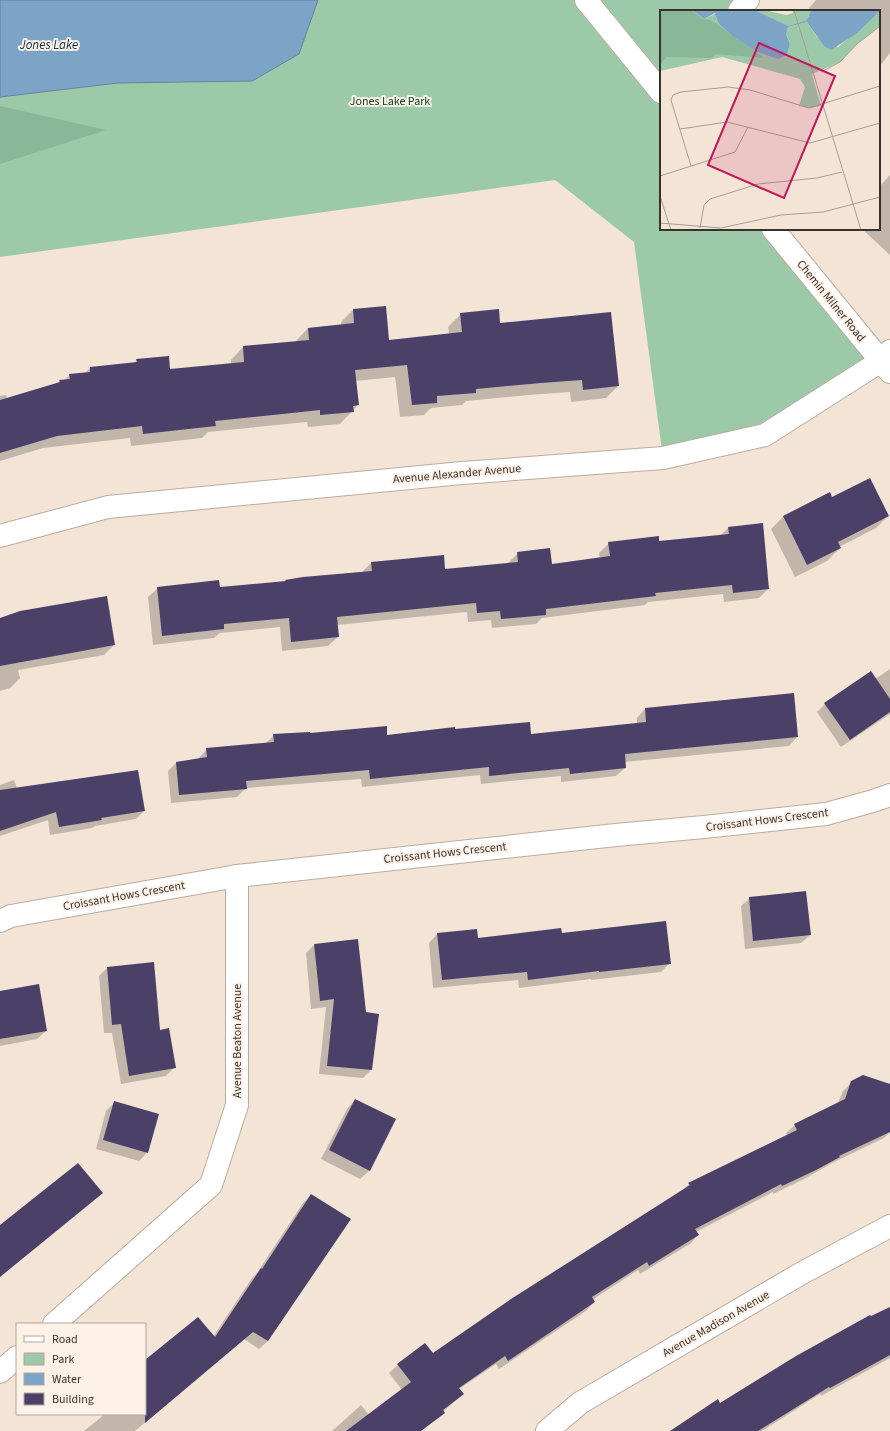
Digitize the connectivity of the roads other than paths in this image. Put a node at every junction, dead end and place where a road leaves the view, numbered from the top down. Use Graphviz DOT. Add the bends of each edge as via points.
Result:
graph roads {
  1 [pos="586,0"];
  2 [pos="748,0"];
  3 [pos="740,10"];
  4 [pos="660,91"];
  5 [pos="774,230"];
  6 [pos="887,362"];
  7 [pos="0,536"];
  8 [pos="890,795"];
  9 [pos="238,876"];
  10 [pos="0,921"];
  11 [pos="890,1226"];
  12 [pos="55,1323"];
  13 [pos="16,1358"];
  14 [pos="0,1372"];
  15 [pos="548,1431"];
  1 -- 4 [label="street"];
  2 -- 3 [label="street"];
  5 -- 6 [label="street, Chemin Milner Road"];
  6 -- 7 [label="street, Avenue Alexander Avenue" via="765,435 663,458 454,474 108,507"];
  8 -- 9 [label="street, Croissant Hows Crescent" via="826,814"];
  9 -- 10 [label="street, Croissant Hows Crescent" via="11,916"];
  9 -- 12 [label="street, Avenue Beaton Avenue" via="237,1105 211,1185"];
  11 -- 15 [label="street, Avenue Madison Avenue" via="802,1273 580,1403"];
  13 -- 14 [label="street"];
}
